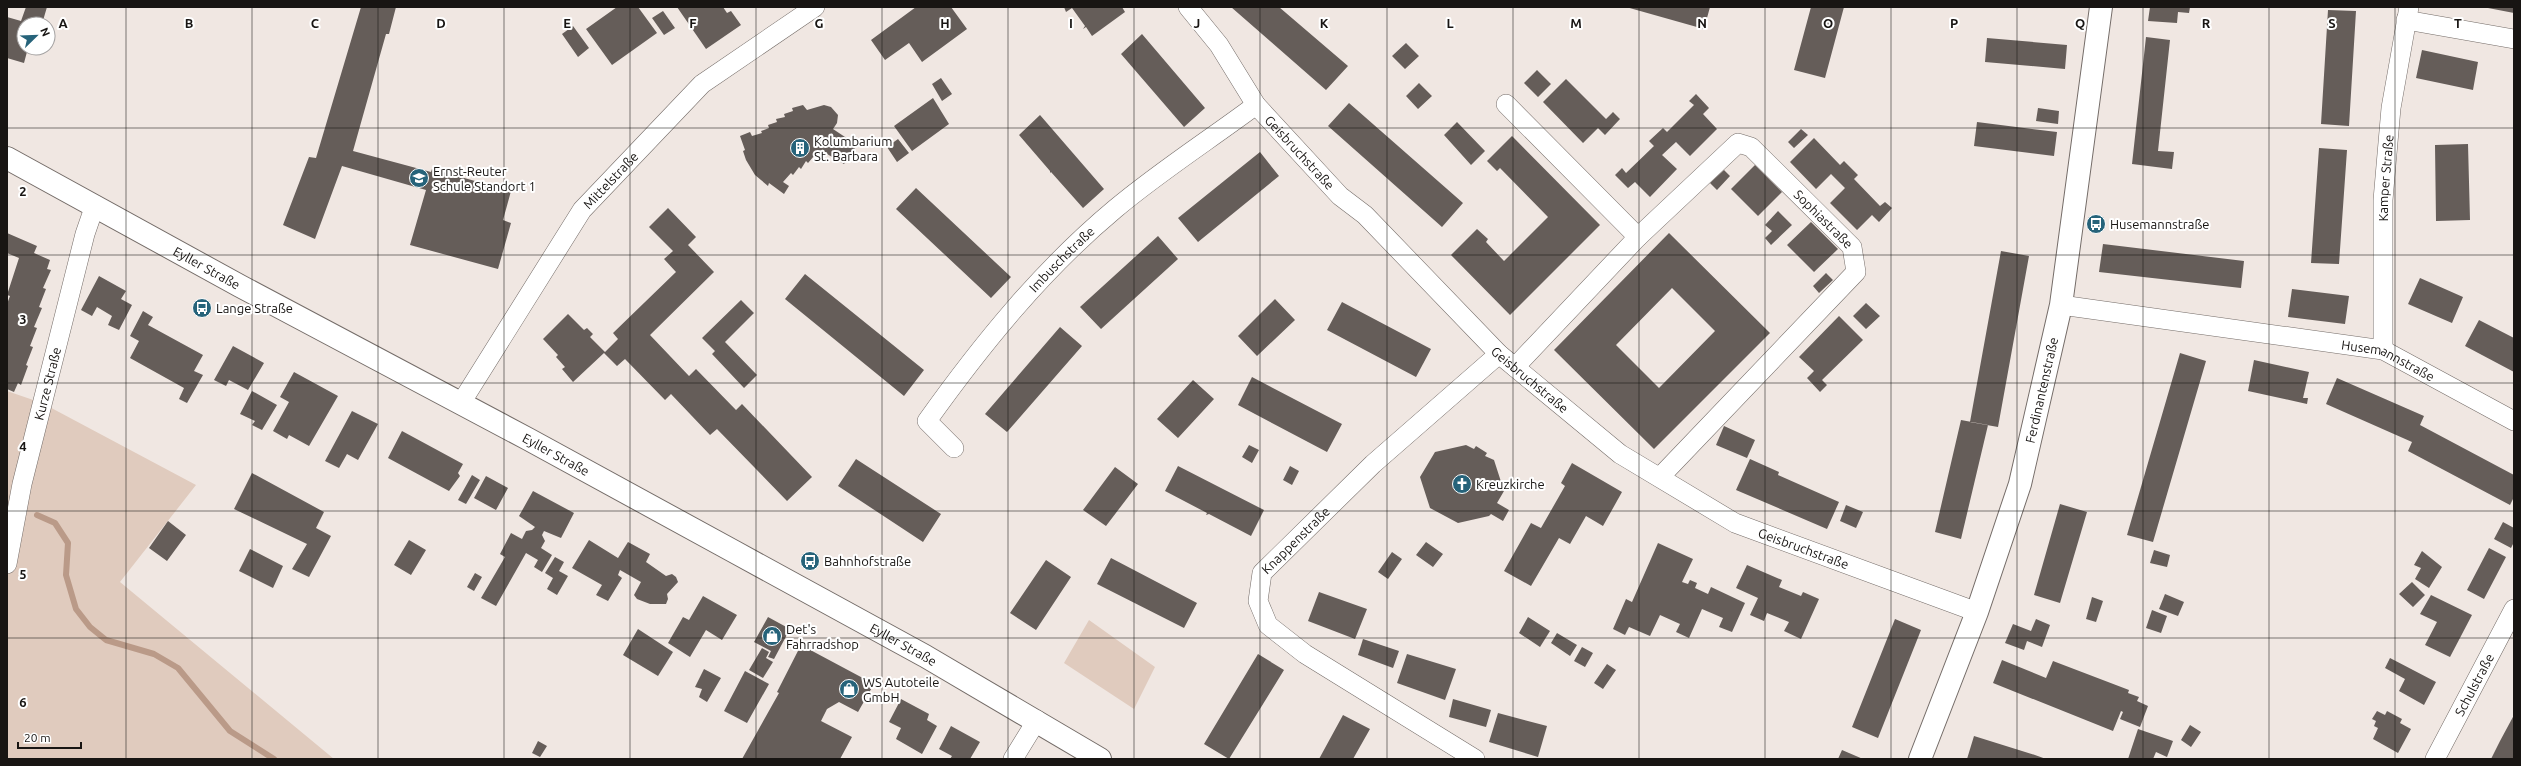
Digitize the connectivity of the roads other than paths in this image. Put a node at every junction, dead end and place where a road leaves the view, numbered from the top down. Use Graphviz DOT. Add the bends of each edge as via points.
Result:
graph roads {
  1 [pos="815,7"];
  2 [pos="1188,7"];
  3 [pos="2101,7"];
  4 [pos="2407,13"];
  5 [pos="2514,39"];
  6 [pos="1506,104"];
  7 [pos="1256,105"];
  8 [pos="7,158"];
  9 [pos="95,205"];
  10 [pos="1638,237"];
  11 [pos="2061,305"];
  12 [pos="2383,350"];
  13 [pos="1499,354"];
  14 [pos="1514,367"];
  15 [pos="461,403"];
  16 [pos="2514,421"];
  17 [pos="954,448"];
  18 [pos="1660,477"];
  19 [pos="7,564"];
  20 [pos="2514,609"];
  21 [pos="1977,612"];
  22 [pos="1037,720"];
  23 [pos="1013,759"];
  24 [pos="1100,759"];
  25 [pos="1475,759"];
  26 [pos="1920,759"];
  27 [pos="2434,759"];
  1 -- 15 [label="street, Mittelstraße" via="702,84 582,210"];
  2 -- 7 [label="street, Geisbruchstraße" via="1219,45"];
  3 -- 11 [label="main road, Ferdinantenstraße"];
  4 -- 5 [label="street"];
  4 -- 12 [label="street, Kamper Straße" via="2391,108 2383,200"];
  6 -- 10 [label="street"];
  7 -- 13 [label="street, Geisbruchstraße" via="1340,196 1365,215"];
  7 -- 17 [label="street, Imbuschstraße" via="1115,209 1043,277 971,360 927,421"];
  8 -- 9 [label="main road, Eyller Straße"];
  9 -- 15 [label="main road, Eyller Straße" via="240,286"];
  9 -- 19 [label="street, Kurze Straße" via="84,234 26,470"];
  10 -- 14 [label="street, Sophiastraße"];
  10 -- 18 [label="street, Sophiastraße" via="1738,143 1750,147 1852,247 1856,272"];
  11 -- 12 [label="street, Husemannstraße"];
  11 -- 21 [label="main road, Ferdinantenstraße" via="2020,484"];
  12 -- 16 [label="street, Husemannstraße"];
  13 -- 14 [label="street, Geisbruchstraße"];
  13 -- 25 [label="street, Knappenstraße" via="1373,464 1262,573 1258,601 1268,626 1305,654"];
  14 -- 18 [label="street, Geisbruchstraße" via="1620,454"];
  15 -- 22 [label="main road, Eyller Straße" via="925,656"];
  18 -- 21 [label="street, Geisbruchstraße" via="1735,523"];
  20 -- 27 [label="street, Schulstraße"];
  21 -- 26 [label="main road, Ferdinantenstraße"];
  22 -- 23 [label="street"];
  22 -- 24 [label="main road, Eyller Straße"];
}
